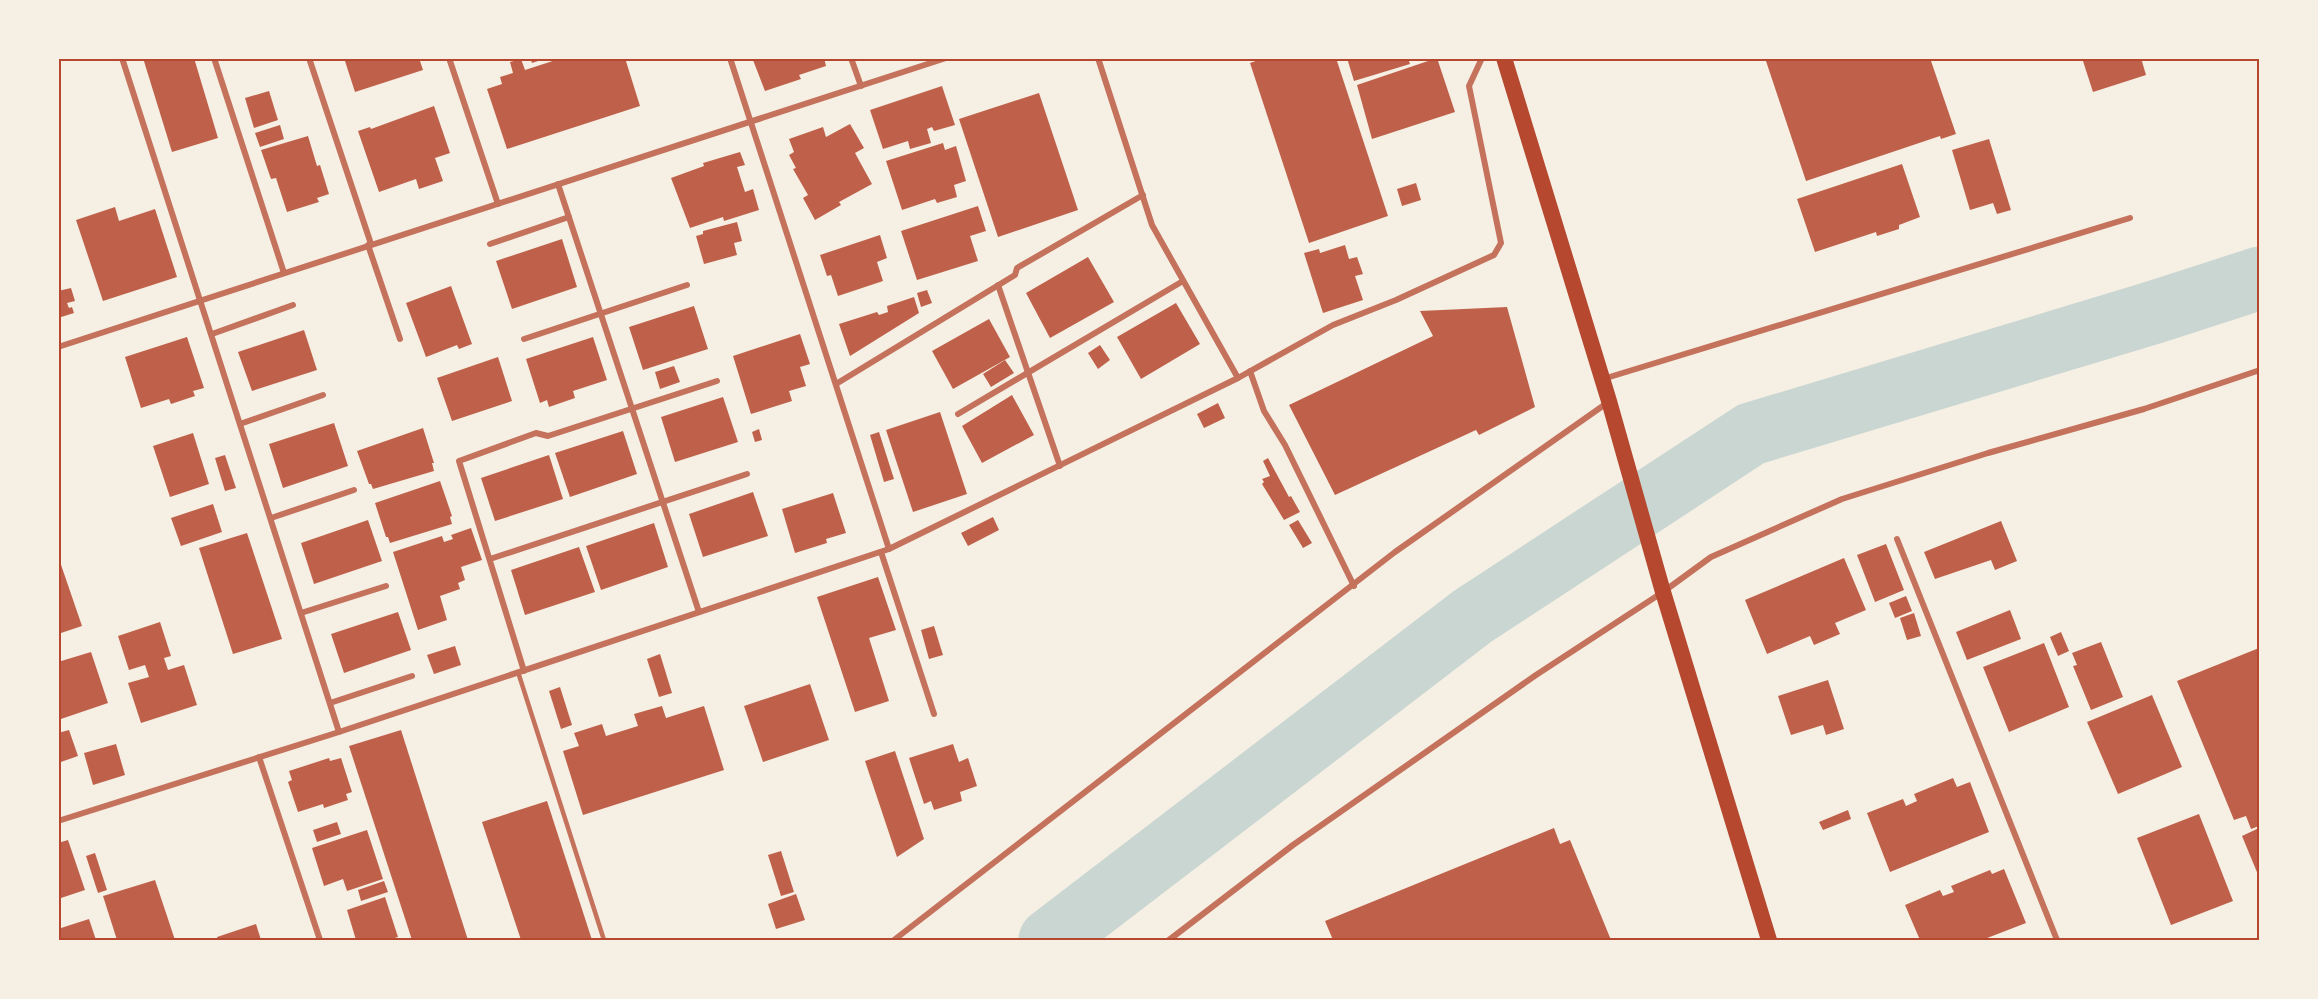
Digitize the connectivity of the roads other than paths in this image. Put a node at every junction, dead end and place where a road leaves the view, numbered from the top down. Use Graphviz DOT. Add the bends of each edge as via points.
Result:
graph roads {
  1 [pos="122,58"];
  2 [pos="214,58"];
  3 [pos="309,58"];
  4 [pos="449,58"];
  5 [pos="730,58"];
  6 [pos="851,58"];
  7 [pos="946,58"];
  8 [pos="1098,58"];
  9 [pos="1482,58"];
  10 [pos="1504,58"];
  11 [pos="861,86"];
  12 [pos="751,121"];
  13 [pos="558,184"];
  14 [pos="1143,195"];
  15 [pos="498,204"];
  16 [pos="569,217"];
  17 [pos="2130,218"];
  18 [pos="369,244"];
  19 [pos="489,244"];
  20 [pos="284,273"];
  21 [pos="1183,281"];
  22 [pos="687,285"];
  23 [pos="998,285"];
  24 [pos="201,300"];
  25 [pos="293,305"];
  26 [pos="602,312"];
  27 [pos="212,334"];
  28 [pos="400,339"];
  29 [pos="524,339"];
  30 [pos="58,347"];
  31 [pos="2259,370"];
  32 [pos="1250,371"];
  33 [pos="1028,372"];
  34 [pos="1238,378"];
  35 [pos="1602,379"];
  36 [pos="717,381"];
  37 [pos="836,384"];
  38 [pos="323,395"];
  39 [pos="1610,401"];
  40 [pos="633,408"];
  41 [pos="957,414"];
  42 [pos="240,424"];
  43 [pos="1060,466"];
  44 [pos="747,474"];
  45 [pos="354,490"];
  46 [pos="663,503"];
  47 [pos="271,518"];
  48 [pos="1897,539"];
  49 [pos="889,549"];
  50 [pos="881,552"];
  51 [pos="490,559"];
  52 [pos="386,586"];
  53 [pos="1354,586"];
  54 [pos="1663,592"];
  55 [pos="699,612"];
  56 [pos="301,613"];
  57 [pos="521,671"];
  58 [pos="412,676"];
  59 [pos="330,703"];
  60 [pos="934,714"];
  61 [pos="339,732"];
  62 [pos="259,757"];
  63 [pos="58,821"];
  64 [pos="320,940"];
  65 [pos="604,940"];
  66 [pos="894,940"];
  67 [pos="1169,940"];
  68 [pos="1769,940"];
  69 [pos="2057,940"];
  1 -- 24 [label="street"];
  2 -- 20 [label="street"];
  3 -- 18 [label="street"];
  4 -- 15 [label="street"];
  5 -- 12 [label="street"];
  6 -- 11 [label="street"];
  7 -- 11 [label="street"];
  8 -- 14 [label="street"];
  9 -- 32 [label="street" via="1469,86 1501,243 1494,255 1333,325"];
  10 -- 35 [label="highway"];
  11 -- 12 [label="street"];
  12 -- 13 [label="street"];
  12 -- 37 [label="street"];
  13 -- 15 [label="street"];
  13 -- 16 [label="street"];
  14 -- 21 [label="street" via="1152,225"];
  14 -- 23 [label="street" via="1017,268 1015,275"];
  15 -- 18 [label="street"];
  16 -- 19 [label="street"];
  16 -- 26 [label="street"];
  17 -- 35 [label="street"];
  18 -- 20 [label="street"];
  18 -- 28 [label="street"];
  20 -- 24 [label="street"];
  21 -- 33 [label="street"];
  21 -- 34 [label="street"];
  22 -- 26 [label="street"];
  23 -- 33 [label="street"];
  23 -- 37 [label="street"];
  24 -- 27 [label="street"];
  24 -- 30 [label="street"];
  25 -- 27 [label="street"];
  26 -- 29 [label="street"];
  26 -- 40 [label="street"];
  27 -- 42 [label="street"];
  31 -- 54 [label="street" via="2144,409 1842,499 1711,557"];
  32 -- 34 [label="street"];
  32 -- 53 [label="street" via="1264,411 1285,445"];
  33 -- 41 [label="street"];
  33 -- 43 [label="street"];
  34 -- 43 [label="street"];
  35 -- 39 [label="highway"];
  36 -- 40 [label="street"];
  37 -- 49 [label="street"];
  38 -- 42 [label="street"];
  39 -- 53 [label="street" via="1395,552"];
  39 -- 54 [label="highway"];
  40 -- 46 [label="street"];
  40 -- 51 [label="street" via="548,436 536,433 459,460"];
  42 -- 47 [label="street"];
  43 -- 49 [label="street"];
  44 -- 46 [label="street"];
  45 -- 47 [label="street"];
  46 -- 51 [label="street"];
  46 -- 55 [label="street"];
  47 -- 56 [label="street"];
  48 -- 69 [label="street"];
  49 -- 50 [label="street"];
  50 -- 55 [label="street"];
  50 -- 60 [label="street"];
  51 -- 57 [label="street"];
  52 -- 56 [label="street"];
  53 -- 66 [label="street"];
  54 -- 67 [label="street" via="1293,844"];
  54 -- 68 [label="highway"];
  55 -- 57 [label="street"];
  56 -- 59 [label="street"];
  57 -- 61 [label="street"];
  57 -- 65 [label="lane"];
  58 -- 59 [label="street"];
  59 -- 61 [label="street"];
  61 -- 62 [label="street"];
  62 -- 63 [label="street"];
  62 -- 64 [label="street"];
}
